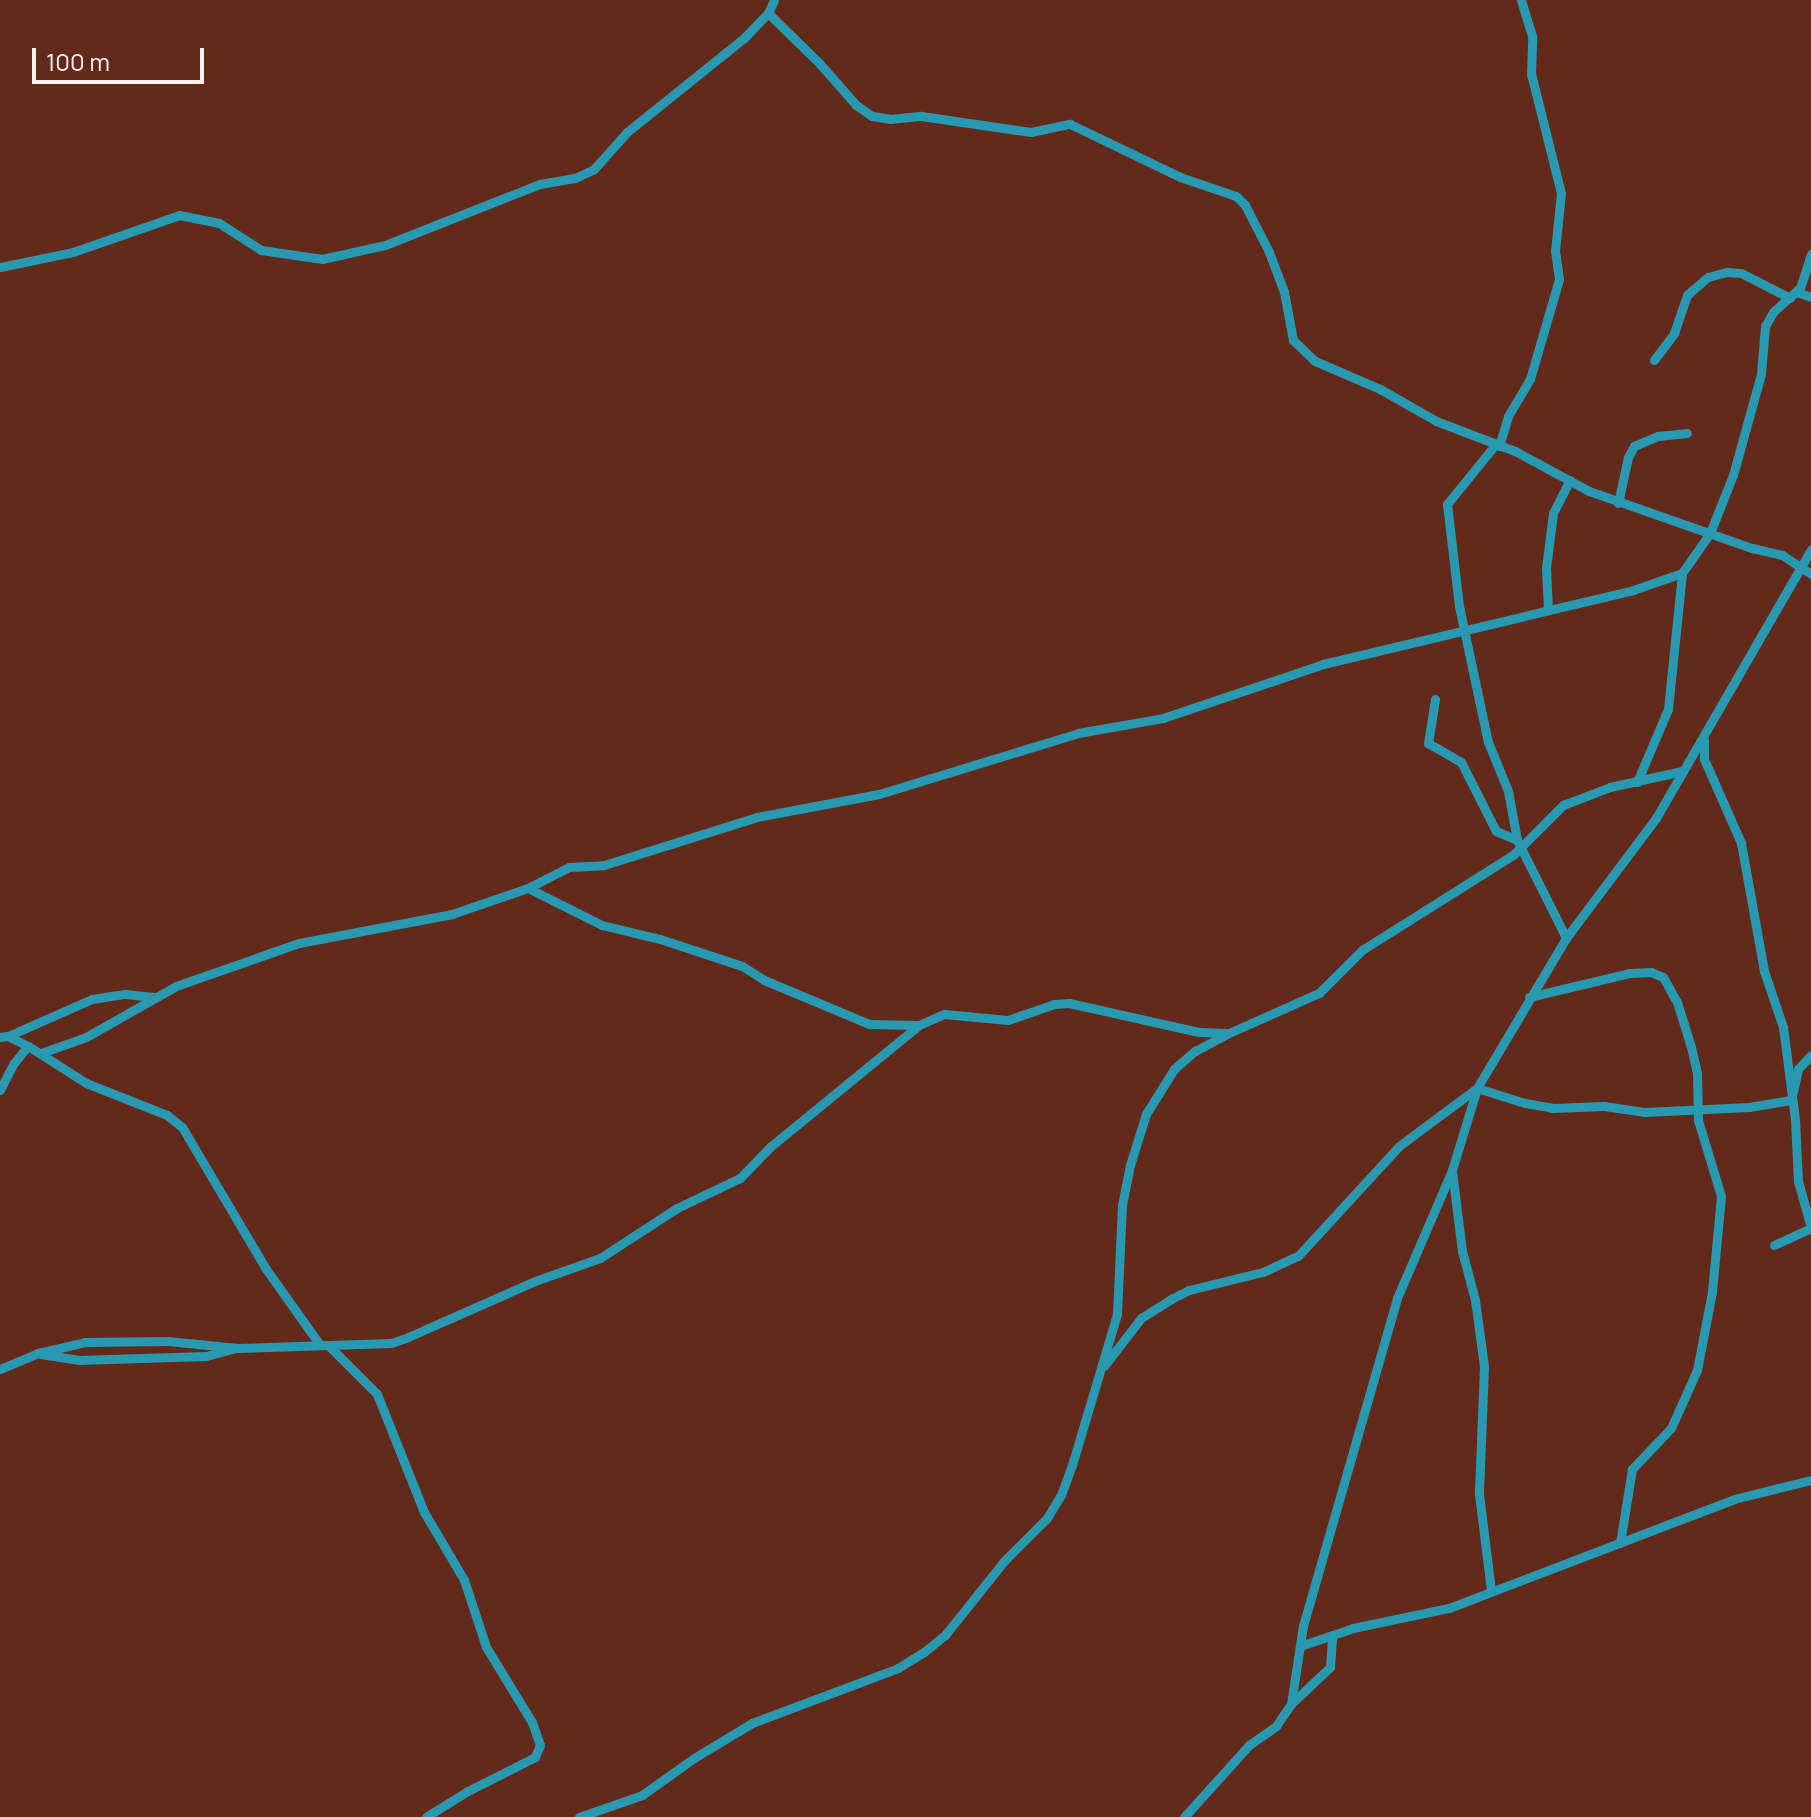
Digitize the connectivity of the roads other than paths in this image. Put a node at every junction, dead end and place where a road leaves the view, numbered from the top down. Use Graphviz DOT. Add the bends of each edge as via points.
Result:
graph roads {
  1 [pos="774,0"];
  2 [pos="1521,0"];
  3 [pos="768,13"];
  4 [pos="1811,254"];
  5 [pos="0,267"];
  6 [pos="1793,295"];
  7 [pos="1811,297"];
  8 [pos="1654,360"];
  9 [pos="1687,433"];
  10 [pos="1497,445"];
  11 [pos="1570,480"];
  12 [pos="1618,503"];
  13 [pos="1710,533"];
  14 [pos="1811,550"];
  15 [pos="1807,570"];
  16 [pos="1682,573"];
  17 [pos="1548,610"];
  18 [pos="1464,630"];
  19 [pos="1435,699"];
  20 [pos="1704,739"];
  21 [pos="1682,771"];
  22 [pos="1637,782"];
  23 [pos="1519,843"];
  24 [pos="528,888"];
  25 [pos="1566,938"];
  26 [pos="154,997"];
  27 [pos="1529,997"];
  28 [pos="919,1025"];
  29 [pos="1229,1033"];
  30 [pos="4,1037"];
  31 [pos="28,1046"];
  32 [pos="41,1053"];
  33 [pos="1811,1055"];
  34 [pos="1477,1088"];
  35 [pos="0,1090"];
  36 [pos="1791,1100"];
  37 [pos="1698,1110"];
  38 [pos="1452,1170"];
  39 [pos="1811,1228"];
  40 [pos="1774,1245"];
  41 [pos="324,1345"];
  42 [pos="238,1348"];
  43 [pos="38,1353"];
  44 [pos="1101,1368"];
  45 [pos="0,1369"];
  46 [pos="1811,1480"];
  47 [pos="1620,1543"];
  48 [pos="1491,1591"];
  49 [pos="1332,1635"];
  50 [pos="1303,1645"];
  51 [pos="1291,1704"];
  52 [pos="426,1817"];
  53 [pos="579,1817"];
  54 [pos="1184,1817"];
  1 -- 3 [label="street"];
  2 -- 10 [label="street" via="1532,36 1531,74 1561,193 1555,251 1559,279 1530,379"];
  3 -- 5 [label="street" via="720,59 627,132 594,169 540,184 385,245 322,259 307,257 261,250 219,223 179,215 73,252"];
  3 -- 10 [label="street" via="872,116 921,116 1031,132 1070,124 1180,177 1236,196 1269,252 1284,292 1288,326 1302,352 1436,421"];
  4 -- 6 [label="street"];
  6 -- 7 [label="street"];
  6 -- 8 [label="street" via="1741,273 1708,277 1687,295 1674,333"];
  6 -- 13 [label="street" via="1765,326 1749,425"];
  9 -- 12 [label="street" via="1634,446"];
  10 -- 11 [label="street"];
  10 -- 18 [label="street" via="1447,504"];
  11 -- 12 [label="street"];
  11 -- 17 [label="street" via="1553,513 1546,568"];
  12 -- 13 [label="street"];
  13 -- 15 [label="street" via="1782,555"];
  13 -- 16 [label="street"];
  14 -- 15 [label="street"];
  15 -- 20 [label="street"];
  16 -- 17 [label="street" via="1650,586"];
  16 -- 22 [label="street" via="1668,709"];
  17 -- 18 [label="street"];
  18 -- 23 [label="street" via="1488,742 1508,791"];
  18 -- 24 [label="street" via="1323,664 1163,718 1078,733 879,794 757,817 604,865 574,866"];
  19 -- 23 [label="street" via="1428,743 1461,762 1496,831"];
  20 -- 21 [label="street"];
  20 -- 36 [label="street" via="1704,759 1747,867 1761,957 1783,1027"];
  21 -- 22 [label="street"];
  21 -- 25 [label="street" via="1630,855"];
  22 -- 23 [label="street" via="1563,805"];
  23 -- 25 [label="street"];
  23 -- 29 [label="street" via="1482,876 1362,950 1319,993"];
  24 -- 26 [label="street" via="420,922 299,943"];
  24 -- 28 [label="street" via="602,925 742,966 869,1024"];
  25 -- 27 [label="street"];
  26 -- 30 [label="street" via="92,999"];
  26 -- 32 [label="street" via="86,1037"];
  27 -- 34 [label="street"];
  27 -- 37 [label="street" via="1628,973 1657,973 1672,990 1691,1047"];
  28 -- 29 [label="street" via="944,1014 1008,1020 1062,1003 1199,1032"];
  28 -- 41 [label="street" via="770,1147 747,1173 677,1208 600,1258 391,1343"];
  29 -- 44 [label="street" via="1174,1069 1146,1114 1122,1205 1117,1314"];
  30 -- 31 [label="street"];
  31 -- 32 [label="street"];
  31 -- 35 [label="street"];
  32 -- 41 [label="street" via="86,1083 167,1115 182,1127 266,1269"];
  33 -- 36 [label="street" via="1798,1069"];
  34 -- 37 [label="street" via="1552,1108"];
  34 -- 38 [label="street"];
  34 -- 44 [label="street" via="1399,1146 1298,1256 1171,1299 1141,1318"];
  36 -- 37 [label="street"];
  36 -- 39 [label="street" via="1798,1181"];
  37 -- 47 [label="street" via="1722,1204 1705,1331 1697,1370 1671,1428 1632,1469"];
  38 -- 48 [label="street" via="1484,1367 1479,1494"];
  38 -- 50 [label="street" via="1397,1298 1303,1626"];
  39 -- 40 [label="street"];
  41 -- 42 [label="street"];
  41 -- 52 [label="street" via="377,1394 424,1512 464,1580 486,1647 532,1722 540,1745 535,1757"];
  42 -- 43 [label="street" via="168,1341 85,1342"];
  42 -- 43 [label="street" via="206,1356 94,1359"];
  43 -- 45 [label="street"];
  44 -- 53 [label="street" via="1055,1507 934,1644 898,1668 752,1723 642,1795"];
  46 -- 47 [label="street" via="1734,1499"];
  47 -- 48 [label="street"];
  48 -- 49 [label="street" via="1424,1615"];
  49 -- 50 [label="street"];
  49 -- 51 [label="street" via="1330,1667"];
  50 -- 51 [label="street"];
  51 -- 54 [label="street" via="1276,1726 1249,1745"];
}
